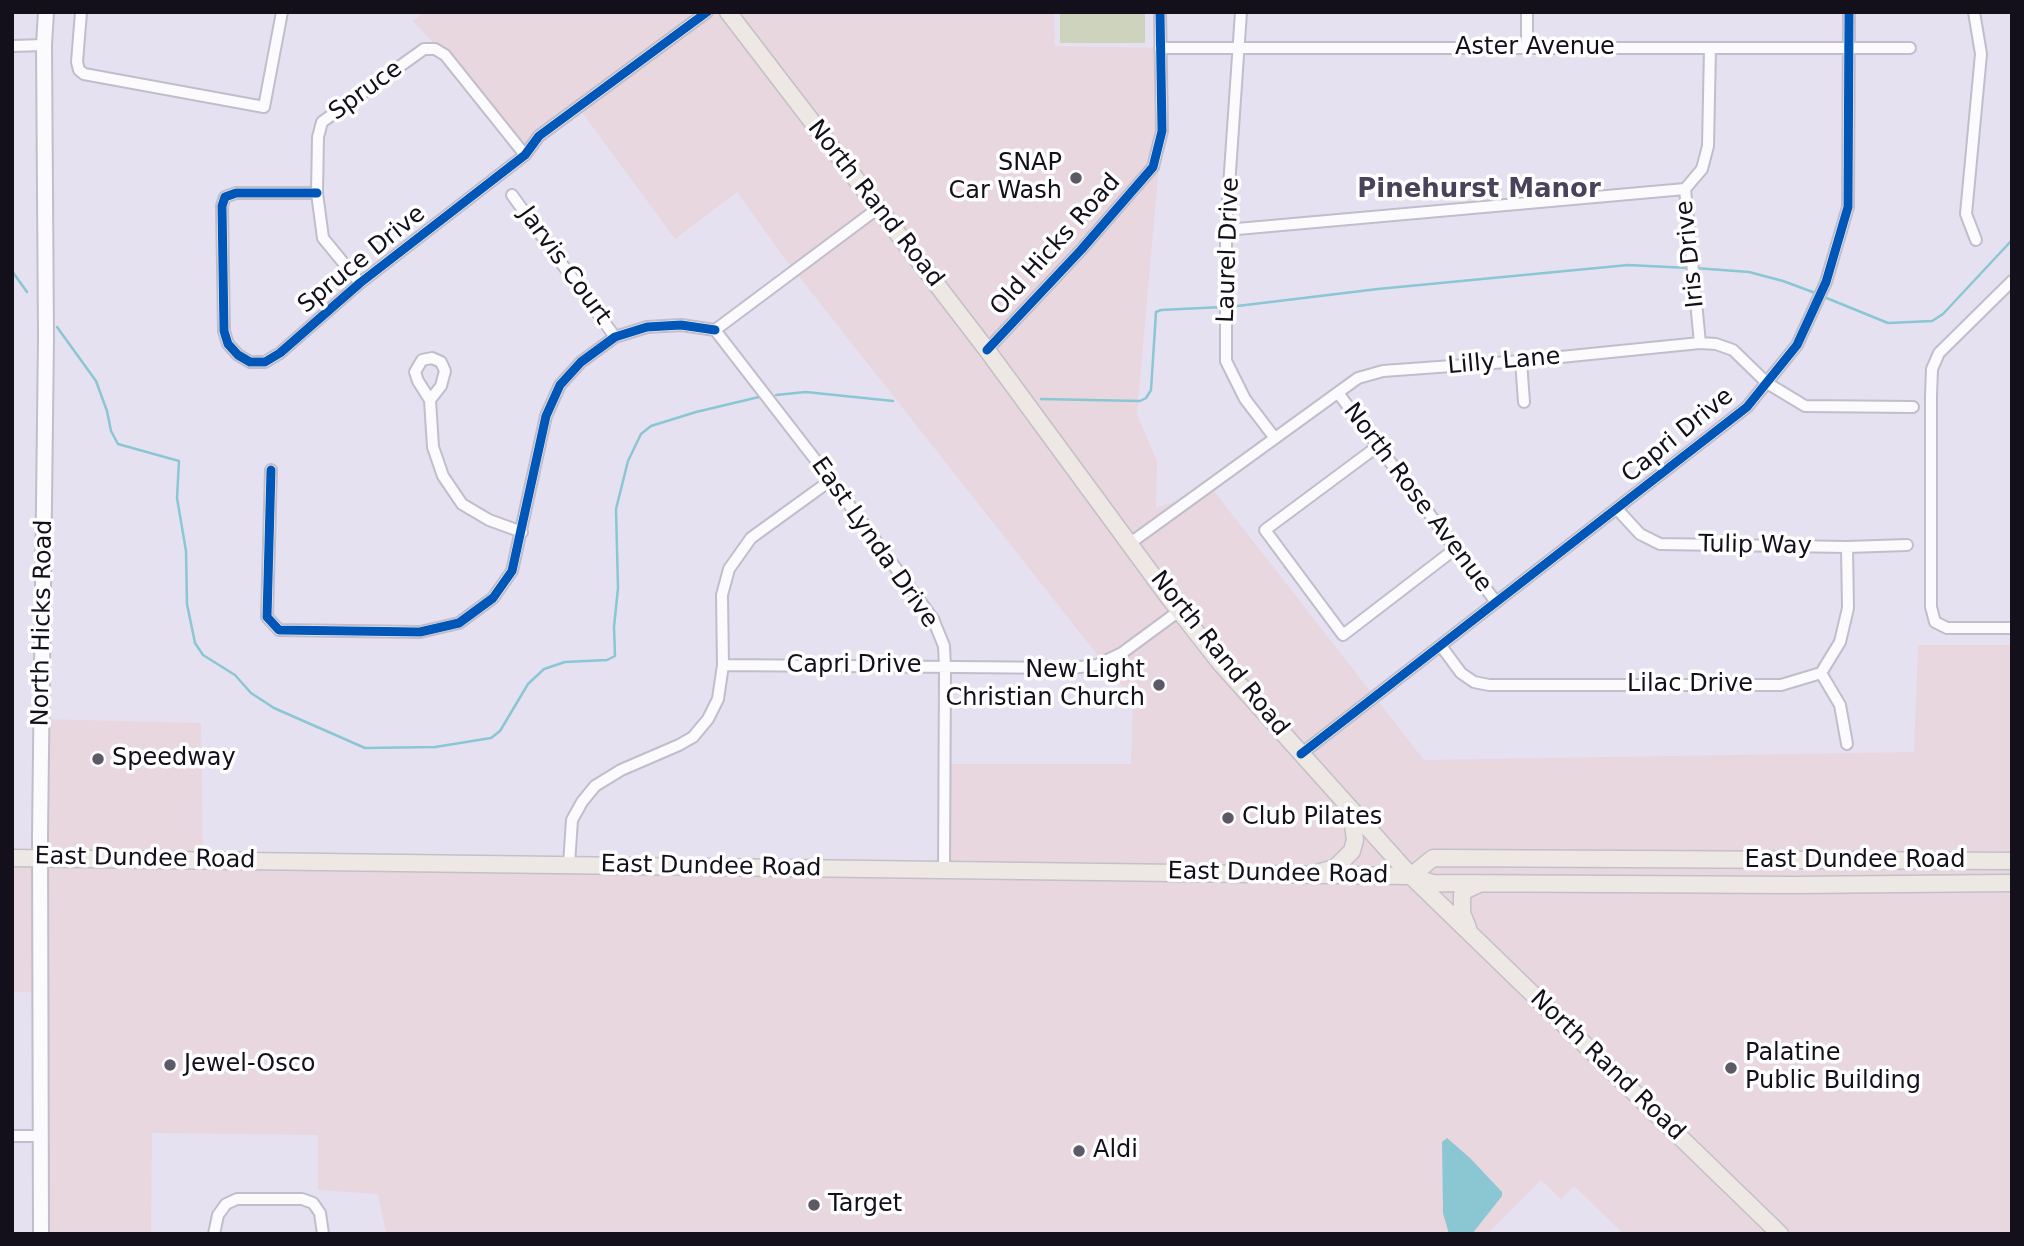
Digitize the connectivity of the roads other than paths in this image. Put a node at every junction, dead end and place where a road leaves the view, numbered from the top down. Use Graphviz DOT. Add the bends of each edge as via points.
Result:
graph roads {
  1 [pos="46,12"];
  2 [pos="81,12"];
  3 [pos="282,12"];
  4 [pos="706,12"];
  5 [pos="728,12"];
  6 [pos="1160,12"];
  7 [pos="1241,12"];
  8 [pos="1527,12"];
  9 [pos="1849,12"];
  10 [pos="1974,12"];
  11 [pos="44,45"];
  12 [pos="12,46"];
  13 [pos="1160,48"];
  14 [pos="1241,48"];
  15 [pos="1527,48"];
  16 [pos="1710,48"];
  17 [pos="1849,48"];
  18 [pos="1910,48"];
  19 [pos="525,155"];
  20 [pos="1685,189"];
  21 [pos="317,193"];
  22 [pos="512,195"];
  23 [pos="877,209"];
  24 [pos="1226,230"];
  25 [pos="1976,240"];
  26 [pos="2012,281"];
  27 [pos="360,283"];
  28 [pos="715,330"];
  29 [pos="615,337"];
  30 [pos="1700,342"];
  31 [pos="987,349"];
  32 [pos="1521,361"];
  33 [pos="1768,383"];
  34 [pos="1338,393"];
  35 [pos="430,400"];
  36 [pos="1524,402"];
  37 [pos="1913,407"];
  38 [pos="1274,437"];
  39 [pos="1378,446"];
  40 [pos="271,470"];
  41 [pos="831,480"];
  42 [pos="1617,509"];
  43 [pos="522,532"];
  44 [pos="1129,544"];
  45 [pos="1907,545"];
  46 [pos="1847,547"];
  47 [pos="1455,549"];
  48 [pos="1496,602"];
  49 [pos="1179,611"];
  50 [pos="2012,628"];
  51 [pos="1441,646"];
  52 [pos="723,665"];
  53 [pos="945,666"];
  54 [pos="1821,673"];
  55 [pos="1847,744"];
  56 [pos="1301,754"];
  57 [pos="1351,810"];
  58 [pos="12,858"];
  59 [pos="40,858"];
  60 [pos="2012,861"];
  61 [pos="569,864"];
  62 [pos="944,871"];
  63 [pos="1311,875"];
  64 [pos="1411,876"];
  65 [pos="1480,883"];
  66 [pos="2012,883"];
  67 [pos="1470,933"];
  68 [pos="12,1136"];
  69 [pos="40,1136"];
  70 [pos="41,1234"];
  71 [pos="214,1234"];
  72 [pos="323,1234"];
  73 [pos="1780,1234"];
  1 -- 11 [label="main road, North Hicks Road"];
  2 -- 3 [label="street" via="77,62 84,74 264,107"];
  4 -- 19 [label="street, Spruce Drive" via="539,136"];
  5 -- 23 [label="main road, North Rand Road"];
  6 -- 13 [label="street"];
  7 -- 14 [label="street, Laurel Drive"];
  8 -- 15 [label="street"];
  9 -- 17 [label="street, Capri Drive"];
  10 -- 25 [label="street" via="1981,54 1966,214"];
  11 -- 12 [label="street"];
  11 -- 59 [label="main road, North Hicks Road"];
  13 -- 14 [label="street, Aster Avenue"];
  13 -- 31 [label="street, Old Hicks Road" via="1161,131 1153,167"];
  14 -- 15 [label="street, Aster Avenue"];
  14 -- 24 [label="street, Laurel Drive"];
  15 -- 16 [label="street, Aster Avenue"];
  16 -- 17 [label="street, Aster Avenue"];
  16 -- 20 [label="street, Iris Drive" via="1708,146 1702,169"];
  17 -- 18 [label="street, Aster Avenue"];
  17 -- 33 [label="street, Capri Drive" via="1848,207 1826,282 1797,345"];
  19 -- 21 [label="street, Spruce" via="445,55 424,49 322,122"];
  19 -- 27 [label="street, Spruce Drive"];
  20 -- 24 [label="street"];
  20 -- 30 [label="street, Iris Drive"];
  21 -- 27 [label="street" via="323,238"];
  21 -- 27 [label="street, Spruce Drive" via="236,193 225,197 224,331 228,344 250,362 265,362"];
  22 -- 29 [label="street, Jarvis Court"];
  23 -- 28 [label="street"];
  23 -- 31 [label="main road, North Rand Road"];
  24 -- 38 [label="street, Laurel Drive" via="1226,361 1245,399"];
  26 -- 50 [label="street" via="1939,354 1932,369 1931,396 1931,607 1935,622 1947,628"];
  28 -- 29 [label="street" via="647,327"];
  28 -- 41 [label="street, East Lynda Drive"];
  29 -- 43 [label="street" via="560,384 546,416"];
  30 -- 32 [label="street, Lilly Lane"];
  30 -- 33 [label="street, Lilly Lane" via="1733,350"];
  31 -- 44 [label="main road, North Rand Road"];
  32 -- 34 [label="street, Lilly Lane" via="1383,372 1358,378"];
  32 -- 36 [label="street"];
  33 -- 37 [label="street, Lilly Lane" via="1805,406"];
  33 -- 42 [label="street, Capri Drive" via="1747,407"];
  34 -- 38 [label="street, Lilly Lane"];
  34 -- 39 [label="street, North Rose Avenue"];
  35 -- 43 [label="street" via="433,447 443,476 462,504"];
  38 -- 44 [label="street, Lilly Lane"];
  39 -- 47 [label="street, North Rose Avenue"];
  39 -- 47 [label="street" via="1265,530 1343,635"];
  40 -- 43 [label="street" via="267,617 279,629 421,632 459,623 493,598 512,571"];
  41 -- 52 [label="street" via="751,538 729,569 722,595"];
  41 -- 53 [label="street, East Lynda Drive" via="933,619 944,646"];
  42 -- 46 [label="street, Tulip Way" via="1640,534 1660,544"];
  42 -- 48 [label="street, Capri Drive"];
  44 -- 49 [label="main road, North Rand Road"];
  45 -- 46 [label="street, Tulip Way"];
  46 -- 54 [label="street" via="1848,608 1840,642"];
  47 -- 48 [label="street, North Rose Avenue"];
  48 -- 51 [label="street, Capri Drive"];
  49 -- 53 [label="street, Capri Drive" via="1122,653 1097,665"];
  49 -- 56 [label="main road, North Rand Road"];
  51 -- 54 [label="street, Lilac Drive" via="1461,673 1489,685 1781,685"];
  51 -- 56 [label="street, Capri Drive"];
  52 -- 53 [label="street, Capri Drive"];
  52 -- 61 [label="street" via="718,699 693,737 621,770 595,786 582,802 572,820"];
  53 -- 62 [label="street, East Lynda Drive"];
  54 -- 55 [label="street" via="1840,705"];
  56 -- 57 [label="main road, North Rand Road"];
  57 -- 63 [label="main road" via="1352,851 1335,868"];
  57 -- 64 [label="main road, North Rand Road"];
  58 -- 59 [label="main road, East Dundee Road"];
  59 -- 61 [label="main road, East Dundee Road"];
  59 -- 69 [label="main road, North Hicks Road"];
  60 -- 64 [label="main road, East Dundee Road" via="1433,858"];
  61 -- 62 [label="main road, East Dundee Road"];
  62 -- 63 [label="main road, East Dundee Road"];
  63 -- 64 [label="main road, East Dundee Road"];
  64 -- 65 [label="main road, East Dundee Road" via="1433,883"];
  64 -- 67 [label="main road, North Rand Road"];
  65 -- 66 [label="main road, East Dundee Road"];
  65 -- 67 [label="main road" via="1462,895 1462,914"];
  67 -- 73 [label="main road, North Rand Road"];
  68 -- 69 [label="street"];
  69 -- 70 [label="main road, North Hicks Road"];
  71 -- 72 [label="street" via="218,1214 237,1199 313,1203 320,1213"];
}
